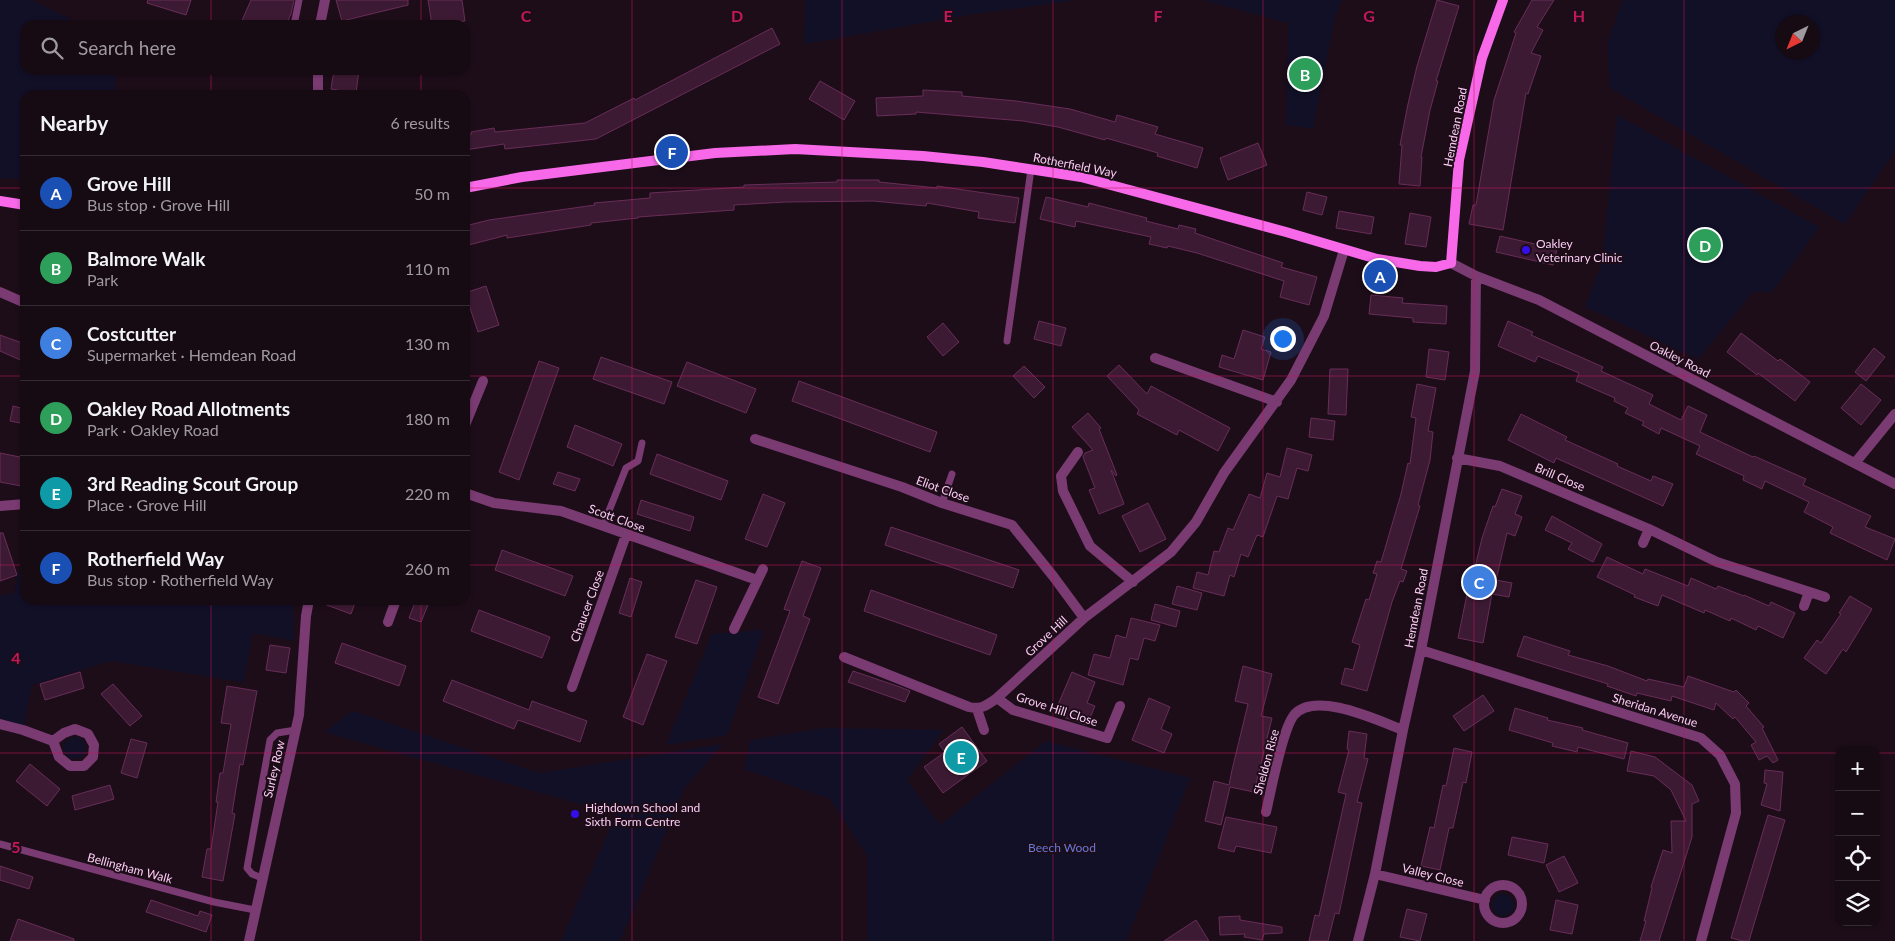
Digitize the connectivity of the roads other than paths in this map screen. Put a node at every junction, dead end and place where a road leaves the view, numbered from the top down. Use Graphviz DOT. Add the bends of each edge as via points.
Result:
graph roads {
  1 [pos="299,0"];
  2 [pos="325,0"];
  3 [pos="1503,0"];
  4 [pos="295,20"];
  5 [pos="321,20"];
  6 [pos="318,75"];
  7 [pos="318,90"];
  8 [pos="1031,169"];
  9 [pos="470,187"];
  10 [pos="0,201"];
  11 [pos="20,204"];
  12 [pos="1344,250"];
  13 [pos="1451,263"];
  14 [pos="1476,276"];
  15 [pos="0,292"];
  16 [pos="20,301"];
  17 [pos="1007,341"];
  18 [pos="1155,358"];
  19 [pos="483,381"];
  20 [pos="1277,402"];
  21 [pos="470,413"];
  22 [pos="1895,414"];
  23 [pos="756,439"];
  24 [pos="642,443"];
  25 [pos="1078,452"];
  26 [pos="1458,458"];
  27 [pos="1855,463"];
  28 [pos="952,474"];
  29 [pos="1895,484"];
  30 [pos="470,495"];
  31 [pos="942,503"];
  32 [pos="20,504"];
  33 [pos="0,506"];
  34 [pos="603,526"];
  35 [pos="1649,529"];
  36 [pos="626,535"];
  37 [pos="1643,543"];
  38 [pos="763,569"];
  39 [pos="756,580"];
  40 [pos="1133,582"];
  41 [pos="1809,592"];
  42 [pos="1826,597"];
  43 [pos="308,605"];
  44 [pos="394,605"];
  45 [pos="1804,606"];
  46 [pos="1084,618"];
  47 [pos="388,622"];
  48 [pos="734,630"];
  49 [pos="1421,650"];
  50 [pos="844,657"];
  51 [pos="572,687"];
  52 [pos="997,698"];
  53 [pos="1120,706"];
  54 [pos="977,709"];
  55 [pos="0,724"];
  56 [pos="296,730"];
  57 [pos="984,730"];
  58 [pos="1403,730"];
  59 [pos="53,741"];
  60 [pos="1266,812"];
  61 [pos="0,844"];
  62 [pos="1375,874"];
  63 [pos="262,878"];
  64 [pos="1485,900"];
  65 [pos="256,910"];
  66 [pos="249,941"];
  67 [pos="1358,941"];
  68 [pos="1701,941"];
  1 -- 4 [label="lane"];
  2 -- 5 [label="street"];
  3 -- 13 [label="street, Hemdean Road" via="1482,58 1459,160"];
  6 -- 7 [label="street"];
  8 -- 9 [label="street, Rotherfield Way" via="924,156 795,149 633,162"];
  8 -- 12 [label="street, Rotherfield Way" via="1081,176"];
  8 -- 17 [label="lane"];
  10 -- 11 [label="street"];
  12 -- 13 [label="street" via="1420,266 1436,267"];
  12 -- 20 [label="street, Grove Hill" via="1324,316"];
  13 -- 14 [label="street, Oakley Road"];
  14 -- 26 [label="street, Hemdean Road" via="1475,371"];
  14 -- 27 [label="street, Oakley Road" via="1539,300"];
  15 -- 16 [label="street"];
  18 -- 20 [label="street"];
  19 -- 21 [label="street"];
  20 -- 40 [label="street, Grove Hill" via="1224,473 1196,522 1171,552"];
  22 -- 27 [label="street"];
  23 -- 31 [label="street, Eliot Close"];
  24 -- 34 [label="lane" via="638,461 626,468"];
  25 -- 40 [label="street" via="1061,476 1063,491 1090,546"];
  26 -- 35 [label="street, Brill Close" via="1500,466"];
  26 -- 49 [label="street, Hemdean Road"];
  27 -- 29 [label="street, Oakley Road"];
  28 -- 31 [label="lane"];
  30 -- 34 [label="street, Scott Close" via="494,503 561,511"];
  31 -- 46 [label="street, Eliot Close" via="1012,525"];
  32 -- 33 [label="street"];
  34 -- 36 [label="street, Scott Close"];
  35 -- 37 [label="street"];
  35 -- 41 [label="street, Brill Close" via="1716,562"];
  36 -- 39 [label="street, Scott Close"];
  36 -- 51 [label="street, Chaucer Close"];
  38 -- 39 [label="street"];
  39 -- 48 [label="street"];
  40 -- 46 [label="street, Grove Hill"];
  41 -- 42 [label="street, Brill Close"];
  41 -- 45 [label="street"];
  43 -- 56 [label="street, Surley Row"];
  44 -- 47 [label="street"];
  46 -- 52 [label="street, Grove Hill"];
  49 -- 58 [label="street, Hemdean Road"];
  49 -- 68 [label="street, Sheridan Avenue" via="1701,738 1720,755 1735,784 1736,812"];
  50 -- 54 [label="street"];
  52 -- 53 [label="street, Grove Hill Close" via="1013,710 1107,738"];
  52 -- 54 [label="street, Grove Hill"];
  54 -- 57 [label="street"];
  55 -- 59 [label="street"];
  56 -- 63 [label="street, Surley Row"];
  56 -- 63 [label="lane" via="277,733 270,740 247,868"];
  58 -- 60 [label="street, Sheldon Rise" via="1352,710 1314,706 1302,709 1293,716 1286,734"];
  58 -- 62 [label="street, Hemdean Road"];
  61 -- 65 [label="lane, Bellingham Walk" via="214,902"];
  62 -- 64 [label="street, Valley Close"];
  62 -- 67 [label="street, Hemdean Road"];
  63 -- 65 [label="street, Surley Row"];
  65 -- 66 [label="street, Surley Row"];
}
